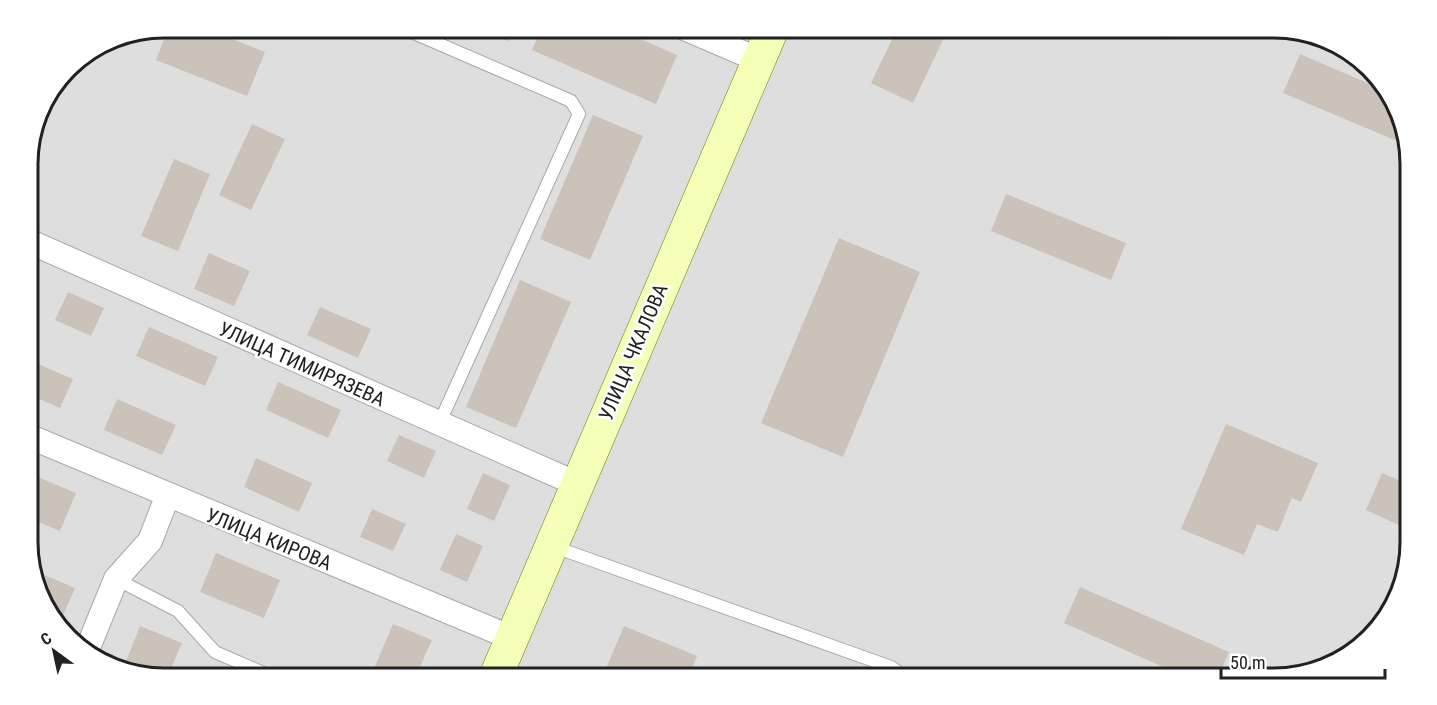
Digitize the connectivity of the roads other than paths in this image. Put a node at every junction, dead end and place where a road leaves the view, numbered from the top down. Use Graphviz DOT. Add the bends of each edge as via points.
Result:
graph roads {
  1 [pos="425,38"];
  2 [pos="708,38"];
  3 [pos="768,38"];
  4 [pos="759,60"];
  5 [pos="38,246"];
  6 [pos="439,424"];
  7 [pos="38,440"];
  8 [pos="577,484"];
  9 [pos="167,496"];
  10 [pos="551,546"];
  11 [pos="117,579"];
  12 [pos="512,638"];
  13 [pos="90,643"];
  14 [pos="892,667"];
  15 [pos="252,668"];
  16 [pos="499,668"];
  1 -- 6 [label="lane" via="571,101 579,114"];
  2 -- 4 [label="street"];
  3 -- 4 [label="main road, УЛИЦА ЧКАЛОВА"];
  4 -- 8 [label="main road, УЛИЦА ЧКАЛОВА"];
  5 -- 6 [label="street, УЛИЦА ТИМИРЯЗЕВА"];
  6 -- 8 [label="street, УЛИЦА ТИМИРЯЗЕВА"];
  7 -- 9 [label="street, УЛИЦА КИРОВА"];
  8 -- 10 [label="main road, УЛИЦА ЧКАЛОВА"];
  9 -- 11 [label="street" via="150,541"];
  9 -- 12 [label="street, УЛИЦА КИРОВА"];
  10 -- 12 [label="main road, УЛИЦА ЧКАЛОВА"];
  10 -- 14 [label="lane"];
  11 -- 13 [label="street"];
  11 -- 15 [label="lane" via="178,611 215,652"];
  12 -- 16 [label="main road, УЛИЦА ЧКАЛОВА"];
}
